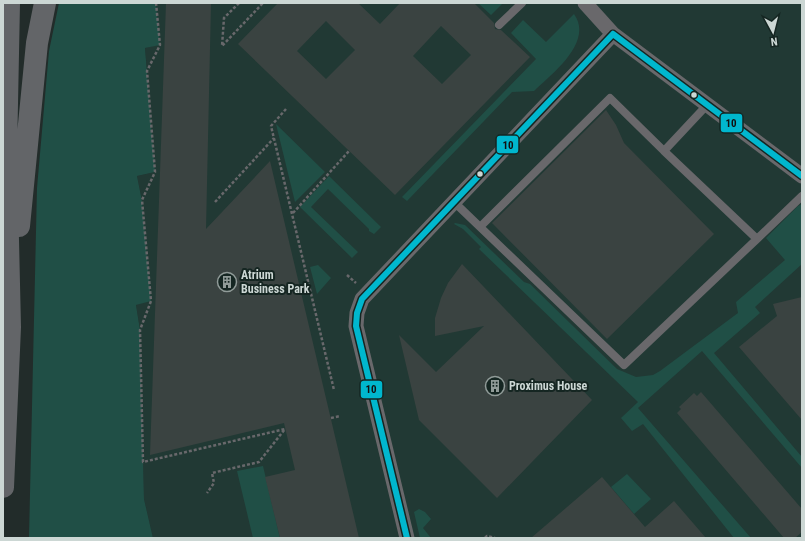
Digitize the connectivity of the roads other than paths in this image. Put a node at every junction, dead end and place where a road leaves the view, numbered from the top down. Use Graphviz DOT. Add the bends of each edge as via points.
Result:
graph roads {
  1 [pos="9,3"];
  2 [pos="45,3"];
  3 [pos="522,3"];
  4 [pos="585,3"];
  5 [pos="499,26"];
  6 [pos="613,34"];
  7 [pos="708,104"];
  8 [pos="664,151"];
  9 [pos="802,176"];
  10 [pos="802,196"];
  11 [pos="454,202"];
  12 [pos="480,227"];
  13 [pos="757,239"];
  14 [pos="10,327"];
  15 [pos="3,487"];
  16 [pos="408,538"];
  1 -- 14 [label="highway" via="6,154"];
  2 -- 14 [label="highway" via="37,43"];
  3 -- 5 [label="lane"];
  4 -- 6 [label="street"];
  6 -- 7 [label="street"];
  6 -- 11 [label="street"];
  7 -- 8 [label="lane"];
  7 -- 9 [label="street"];
  8 -- 12 [label="lane" via="610,98"];
  8 -- 13 [label="lane"];
  10 -- 13 [label="lane"];
  11 -- 12 [label="lane"];
  11 -- 16 [label="street" via="362,299 357,313 356,326"];
  12 -- 13 [label="lane" via="624,364"];
  14 -- 15 [label="highway"];
}
